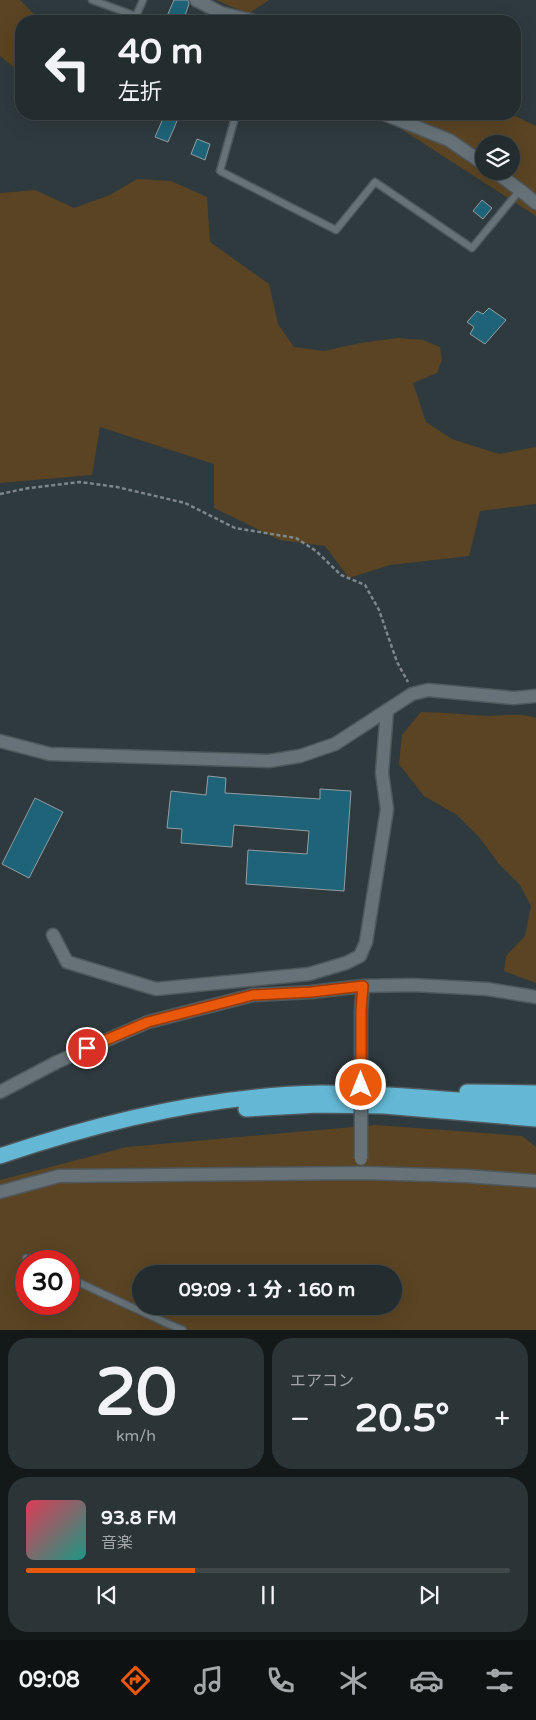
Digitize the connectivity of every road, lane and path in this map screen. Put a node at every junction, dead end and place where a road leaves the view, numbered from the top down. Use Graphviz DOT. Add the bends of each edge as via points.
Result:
graph roads {
  1 [pos="92,0"];
  2 [pos="143,0"];
  3 [pos="196,0"];
  4 [pos="133,15"];
  5 [pos="136,15"];
  6 [pos="232,15"];
  7 [pos="234,120"];
  8 [pos="399,120"];
  9 [pos="475,158"];
  10 [pos="506,180"];
  11 [pos="520,190"];
  12 [pos="536,204"];
  13 [pos="0,494"];
  14 [pos="412,694"];
  15 [pos="536,696"];
  16 [pos="387,710"];
  17 [pos="0,741"];
  18 [pos="53,935"];
  19 [pos="308,974"];
  20 [pos="363,986"];
  21 [pos="311,992"];
  22 [pos="536,997"];
  23 [pos="0,1092"];
  24 [pos="536,1093"];
  25 [pos="384,1094"];
  26 [pos="536,1107"];
  27 [pos="536,1119"];
  28 [pos="0,1156"];
  29 [pos="0,1165"];
  30 [pos="364,1173"];
  31 [pos="536,1181"];
  32 [pos="0,1192"];
  33 [pos="80,1283"];
  34 [pos="183,1330"];
  1 -- 4 [label="lane"];
  2 -- 5 [label="lane"];
  3 -- 6 [label="street"];
  7 -- 11 [label="lane" via="220,171 336,230 376,182 472,248"];
  8 -- 9 [label="street" via="449,140"];
  10 -- 11 [label="street"];
  11 -- 12 [label="street"];
  13 -- 14 [label="path" via="80,482 185,503 235,528 296,538 316,551 341,575 365,585 379,610"];
  14 -- 15 [label="street" via="428,690 514,698"];
  14 -- 16 [label="street"];
  16 -- 17 [label="street" via="335,744 300,756 269,761 50,754"];
  16 -- 19 [label="street" via="382,773 387,810 366,942 360,956"];
  18 -- 19 [label="street" via="67,962 156,989"];
  19 -- 21 [label="street"];
  20 -- 21 [label="street"];
  20 -- 22 [label="street" via="487,989"];
  20 -- 30 [label="street, bridge" via="361,1158"];
  21 -- 23 [label="street" via="253,995 148,1022 57,1062"];
  24 -- 25 [label="highway"];
  25 -- 26 [label="highway"];
  25 -- 28 [label="highway" via="320,1093 249,1098 167,1110"];
  27 -- 29 [label="highway" via="384,1106 252,1108 102,1134"];
  30 -- 31 [label="street"];
  30 -- 32 [label="street" via="58,1176"];
  33 -- 34 [label="lane"];
}
